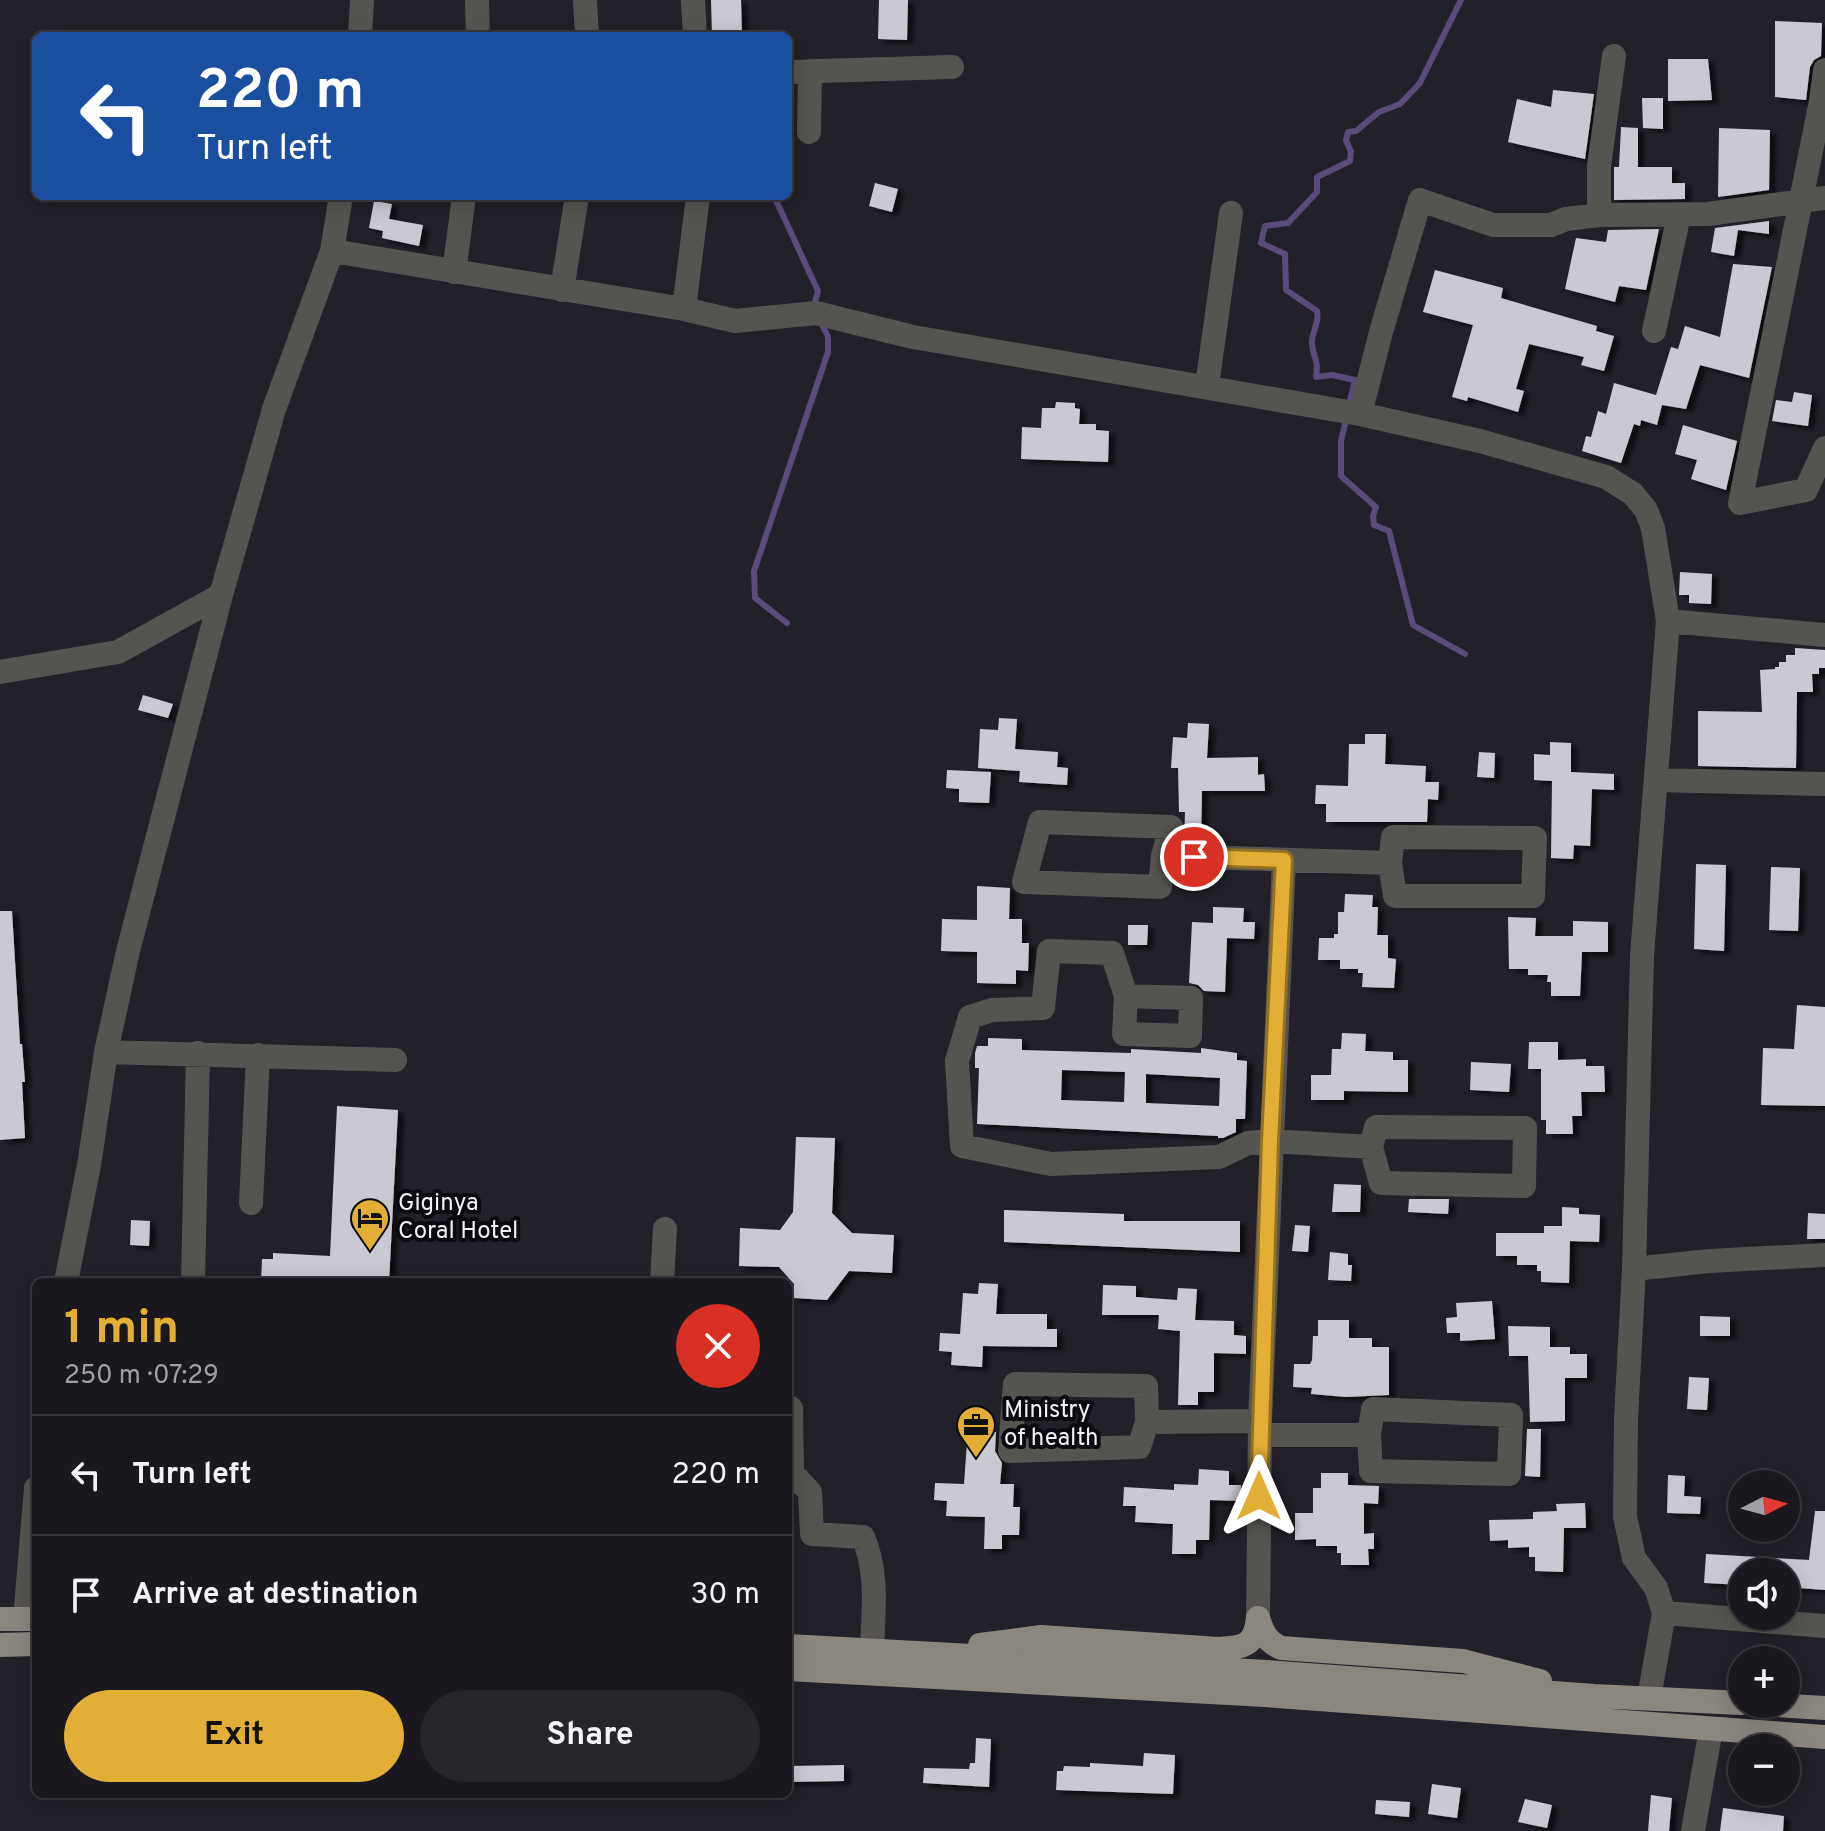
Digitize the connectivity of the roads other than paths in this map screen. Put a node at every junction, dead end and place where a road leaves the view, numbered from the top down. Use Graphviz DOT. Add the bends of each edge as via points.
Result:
graph roads {
  1 [pos="362,0"];
  2 [pos="477,0"];
  3 [pos="585,0"];
  4 [pos="693,0"];
  5 [pos="360,32"];
  6 [pos="478,32"];
  7 [pos="587,32"];
  8 [pos="695,32"];
  9 [pos="1614,56"];
  10 [pos="952,67"];
  11 [pos="1825,70"];
  12 [pos="799,72"];
  13 [pos="809,132"];
  14 [pos="340,200"];
  15 [pos="463,200"];
  16 [pos="576,200"];
  17 [pos="698,200"];
  18 [pos="1813,200"];
  19 [pos="1231,213"];
  20 [pos="1599,215"];
  21 [pos="1679,215"];
  22 [pos="332,251"];
  23 [pos="454,272"];
  24 [pos="562,290"];
  25 [pos="684,309"];
  26 [pos="1654,331"];
  27 [pos="1207,386"];
  28 [pos="1360,414"];
  29 [pos="1825,448"];
  30 [pos="221,595"];
  31 [pos="1668,621"];
  32 [pos="1825,635"];
  33 [pos="0,672"];
  34 [pos="1657,780"];
  35 [pos="1825,784"];
  36 [pos="1163,856"];
  37 [pos="1284,860"];
  38 [pos="1390,863"];
  39 [pos="1126,996"];
  40 [pos="106,1052"];
  41 [pos="198,1053"];
  42 [pos="258,1055"];
  43 [pos="395,1060"];
  44 [pos="1270,1141"];
  45 [pos="1371,1147"];
  46 [pos="251,1203"];
  47 [pos="665,1229"];
  48 [pos="1825,1255"];
  49 [pos="1634,1269"];
  50 [pos="67,1278"];
  51 [pos="193,1278"];
  52 [pos="662,1278"];
  53 [pos="1147,1422"];
  54 [pos="1260,1428"];
  55 [pos="1369,1435"];
  56 [pos="792,1473"];
  57 [pos="32,1575"];
  58 [pos="1664,1613"];
  59 [pos="1258,1618"];
  60 [pos="0,1619"];
  61 [pos="30,1619"];
  62 [pos="1825,1626"];
  63 [pos="32,1644"];
  64 [pos="0,1645"];
  65 [pos="792,1646"];
  66 [pos="872,1651"];
  67 [pos="920,1653"];
  68 [pos="792,1669"];
  69 [pos="1594,1696"];
  70 [pos="1649,1698"];
  71 [pos="1728,1702"];
  72 [pos="1800,1706"];
  73 [pos="1825,1708"];
  74 [pos="1711,1729"];
  75 [pos="1825,1737"];
  76 [pos="1693,1831"];
  1 -- 5 [label="street"];
  2 -- 6 [label="street"];
  3 -- 7 [label="street"];
  4 -- 8 [label="street"];
  9 -- 20 [label="street" via="1599,166"];
  10 -- 12 [label="street"];
  11 -- 18 [label="street"];
  12 -- 13 [label="street"];
  14 -- 22 [label="street"];
  15 -- 23 [label="street"];
  16 -- 24 [label="street"];
  17 -- 25 [label="street"];
  18 -- 21 [label="street"];
  18 -- 29 [label="street" via="1740,503 1806,490"];
  19 -- 27 [label="street"];
  20 -- 21 [label="street"];
  20 -- 28 [label="street" via="1551,225 1493,225 1420,200"];
  21 -- 26 [label="street"];
  22 -- 23 [label="street"];
  22 -- 30 [label="street" via="274,409"];
  23 -- 24 [label="street"];
  24 -- 25 [label="street"];
  25 -- 27 [label="street" via="735,321 816,313 913,337"];
  27 -- 28 [label="street"];
  28 -- 31 [label="street" via="1606,477 1633,494 1653,528"];
  30 -- 33 [label="street" via="118,652"];
  30 -- 40 [label="street"];
  31 -- 32 [label="street"];
  31 -- 34 [label="street"];
  34 -- 35 [label="street"];
  34 -- 49 [label="street" via="1642,956"];
  36 -- 36 [label="street" via="1160,887 1024,882 1040,822 1171,827"];
  36 -- 37 [label="street"];
  37 -- 38 [label="street"];
  37 -- 44 [label="street"];
  38 -- 38 [label="street" via="1393,837 1535,838 1533,896 1395,896"];
  39 -- 44 [label="street" via="1112,953 1049,951 1043,1008 992,1010 970,1017 957,1061 962,1146 1051,1164 1219,1157 1248,1143"];
  40 -- 41 [label="street"];
  40 -- 50 [label="street"];
  41 -- 42 [label="street"];
  41 -- 51 [label="street"];
  42 -- 43 [label="street"];
  42 -- 46 [label="street"];
  44 -- 45 [label="street"];
  44 -- 54 [label="street"];
  45 -- 45 [label="street" via="1376,1127 1525,1128 1524,1186 1381,1183"];
  47 -- 52 [label="street"];
  48 -- 49 [label="street"];
  49 -- 58 [label="street" via="1625,1517 1634,1558 1656,1588"];
  53 -- 53 [label="street" via="1139,1447 1010,1451 1015,1384 1146,1386"];
  53 -- 54 [label="street"];
  54 -- 55 [label="street"];
  54 -- 59 [label="street"];
  55 -- 55 [label="street" via="1373,1409 1511,1415 1509,1474 1371,1471"];
  56 -- 66 [label="street" via="810,1492 812,1534 863,1537 874,1585"];
  57 -- 61 [label="street"];
  58 -- 62 [label="street"];
  58 -- 70 [label="street"];
  59 -- 67 [label="main road" via="1249,1642 1228,1648 1041,1637"];
  59 -- 69 [label="main road" via="1263,1635 1281,1648 1463,1661"];
  60 -- 61 [label="main road"];
  63 -- 64 [label="main road"];
  65 -- 66 [label="main road"];
  66 -- 67 [label="main road"];
  67 -- 69 [label="main road"];
  68 -- 74 [label="main road" via="1265,1695"];
  69 -- 70 [label="main road"];
  70 -- 71 [label="main road"];
  72 -- 73 [label="main road"];
  74 -- 75 [label="main road"];
  74 -- 76 [label="street"];
}
